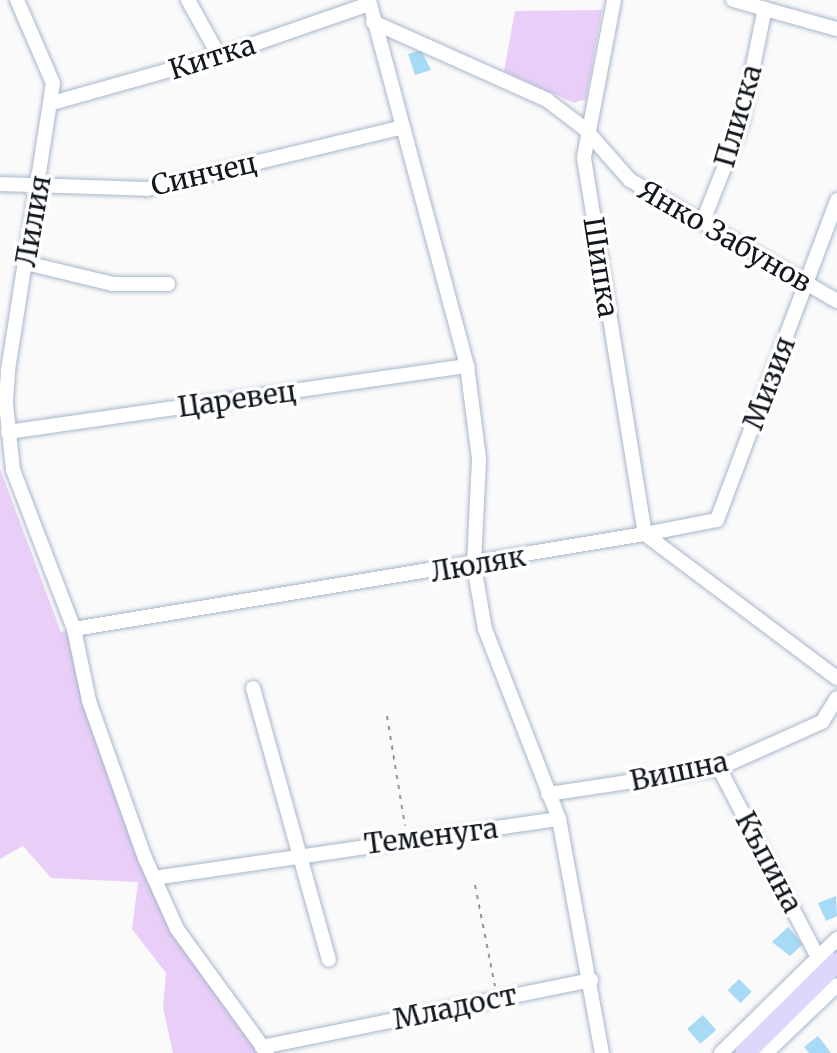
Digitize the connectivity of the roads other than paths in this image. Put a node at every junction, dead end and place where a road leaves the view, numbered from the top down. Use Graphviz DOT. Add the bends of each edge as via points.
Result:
graph roads {
  1 [pos="17,0"];
  2 [pos="188,0"];
  3 [pos="614,0"];
  4 [pos="733,0"];
  5 [pos="368,1"];
  6 [pos="765,8"];
  7 [pos="373,22"];
  8 [pos="837,29"];
  9 [pos="219,56"];
  10 [pos="52,103"];
  11 [pos="403,127"];
  12 [pos="585,129"];
  13 [pos="0,184"];
  14 [pos="40,184"];
  15 [pos="837,200"];
  16 [pos="703,221"];
  17 [pos="26,263"];
  18 [pos="168,284"];
  19 [pos="807,284"];
  20 [pos="837,301"];
  21 [pos="467,366"];
  22 [pos="8,432"];
  23 [pos="717,520"];
  24 [pos="645,534"];
  25 [pos="474,566"];
  26 [pos="74,629"];
  27 [pos="837,678"];
  28 [pos="253,688"];
  29 [pos="837,698"];
  30 [pos="719,768"];
  31 [pos="548,794"];
  32 [pos="559,819"];
  33 [pos="303,852"];
  34 [pos="154,878"];
  35 [pos="837,939"];
  36 [pos="329,960"];
  37 [pos="828,960"];
  38 [pos="591,980"];
  39 [pos="837,985"];
  40 [pos="264,1050"];
  41 [pos="602,1053"];
  42 [pos="721,1053"];
  43 [pos="745,1053"];
  44 [pos="766,1053"];
  1 -- 10 [label="street, Лилия" via="48,62"];
  2 -- 9 [label="street"];
  3 -- 12 [label="street, Шипка"];
  4 -- 6 [label="street"];
  5 -- 7 [label="street"];
  5 -- 9 [label="street, Китка"];
  6 -- 8 [label="street"];
  6 -- 16 [label="street, Плиска" via="741,125"];
  7 -- 11 [label="street"];
  7 -- 12 [label="street, Янко Забунов" via="547,100"];
  9 -- 10 [label="street, Китка"];
  10 -- 14 [label="street, Лилия"];
  11 -- 14 [label="street, Синчец" via="147,189"];
  11 -- 21 [label="street"];
  12 -- 16 [label="street, Янко Забунов" via="630,180"];
  12 -- 24 [label="street, Шипка" via="587,184"];
  13 -- 14 [label="street, Синчец"];
  14 -- 17 [label="street, Лилия"];
  15 -- 19 [label="street, Мизия"];
  16 -- 19 [label="street, Янко Забунов"];
  17 -- 18 [label="street" via="113,284"];
  17 -- 22 [label="street, Лилия" via="8,372"];
  19 -- 20 [label="street, Янко Забунов"];
  19 -- 23 [label="street, Мизия"];
  21 -- 22 [label="street, Царевец"];
  21 -- 25 [label="street" via="479,459"];
  22 -- 26 [label="street, Лилия" via="17,482"];
  23 -- 24 [label="street, Люляк"];
  24 -- 25 [label="street, Люляк"];
  24 -- 27 [label="street"];
  25 -- 26 [label="street, Люляк"];
  25 -- 31 [label="street" via="485,629"];
  26 -- 34 [label="street, Лилия" via="89,701"];
  28 -- 33 [label="street"];
  29 -- 30 [label="street, Вишна" via="822,722"];
  30 -- 31 [label="street, Вишна"];
  30 -- 37 [label="street, Къпина"];
  31 -- 32 [label="street"];
  32 -- 33 [label="street, Теменуга"];
  32 -- 38 [label="street"];
  33 -- 34 [label="street, Теменуга"];
  33 -- 36 [label="street"];
  34 -- 40 [label="street, Лилия" via="177,929"];
  35 -- 37 [label="street"];
  37 -- 42 [label="street"];
  37 -- 43 [label="main road"];
  38 -- 40 [label="street, Младост"];
  38 -- 41 [label="street"];
  39 -- 44 [label="street"];
}
